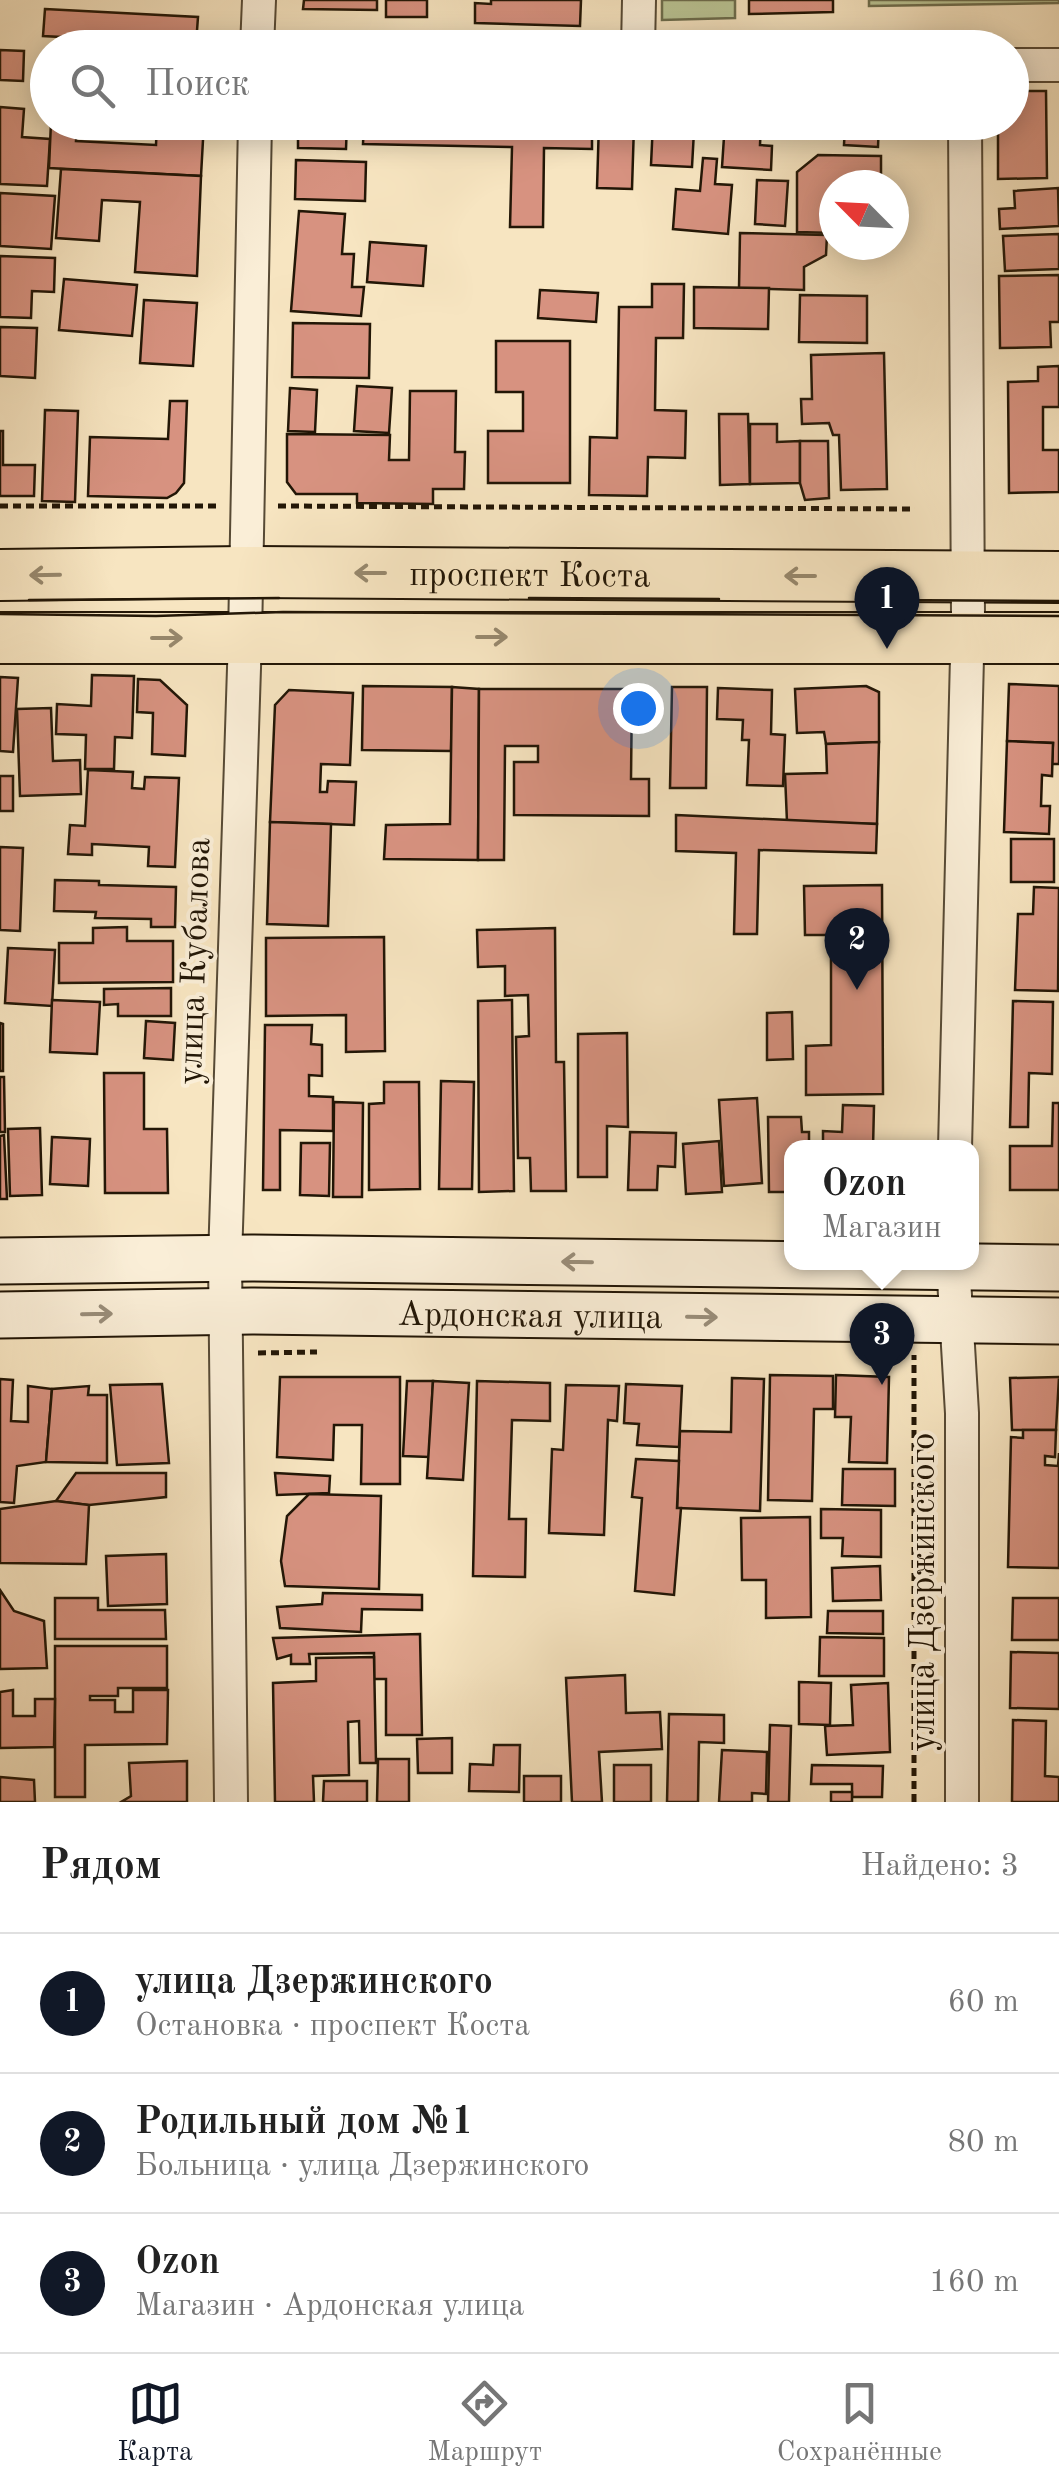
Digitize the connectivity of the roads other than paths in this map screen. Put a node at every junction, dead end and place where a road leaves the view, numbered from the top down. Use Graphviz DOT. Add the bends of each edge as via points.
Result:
graph roads {
  1 [pos="259,0"];
  2 [pos="638,0"];
  3 [pos="257,30"];
  4 [pos="638,30"];
  5 [pos="1029,65"];
  6 [pos="1059,65"];
  7 [pos="255,140"];
  8 [pos="964,140"];
  9 [pos="244,572"];
  10 [pos="0,575"];
  11 [pos="968,577"];
  12 [pos="1059,577"];
  13 [pos="244,637"];
  14 [pos="966,637"];
  15 [pos="0,638"];
  16 [pos="1059,638"];
  17 [pos="954,1140"];
  18 [pos="225,1258"];
  19 [pos="0,1261"];
  20 [pos="784,1263"];
  21 [pos="979,1266"];
  22 [pos="1059,1268"];
  23 [pos="954,1270"];
  24 [pos="225,1312"];
  25 [pos="0,1315"];
  26 [pos="954,1321"];
  27 [pos="1059,1321"];
  28 [pos="231,1802"];
  29 [pos="962,1802"];
  1 -- 3 [label="street"];
  2 -- 4 [label="street"];
  5 -- 6 [label="street"];
  7 -- 9 [label="street, улица Кубалова"];
  8 -- 11 [label="street"];
  9 -- 10 [label="main road, проспект Коста, one-way"];
  11 -- 9 [label="main road, проспект Коста, one-way"];
  9 -- 13 [label="street, улица Кубалова"];
  11 -- 12 [label="main road, проспект Коста"];
  11 -- 14 [label="street"];
  13 -- 14 [label="main road, проспект Коста, one-way"];
  15 -- 13 [label="main road, проспект Коста, one-way"];
  13 -- 18 [label="street, улица Кубалова"];
  14 -- 16 [label="main road, проспект Коста"];
  14 -- 17 [label="street"];
  18 -- 19 [label="main road, Ардонская улица"];
  20 -- 18 [label="main road, Ардонская улица, one-way"];
  18 -- 24 [label="street, улица Кубалова"];
  21 -- 22 [label="main road, Ардонская улица"];
  23 -- 26 [label="street, улица Дзержинского"];
  25 -- 24 [label="main road, Ардонская улица, one-way"];
  24 -- 26 [label="main road, Ардонская улица, one-way"];
  24 -- 28 [label="street, улица Кубалова"];
  26 -- 27 [label="main road, Ардонская улица"];
  26 -- 29 [label="street, улица Дзержинского" via="962,1413"];
}
